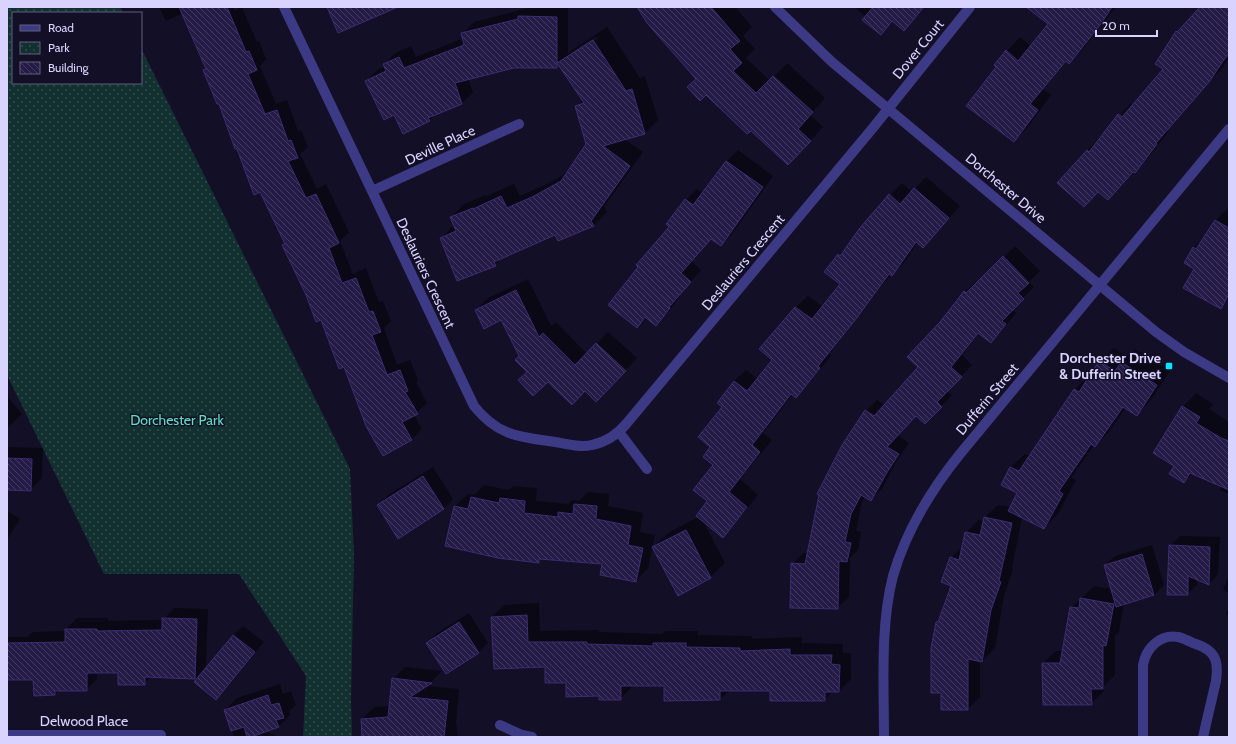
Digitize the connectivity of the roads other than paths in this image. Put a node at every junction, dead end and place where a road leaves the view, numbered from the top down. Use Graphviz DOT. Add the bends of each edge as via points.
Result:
graph roads {
  1 [pos="284,7"];
  2 [pos="775,7"];
  3 [pos="970,7"];
  4 [pos="888,109"];
  5 [pos="519,124"];
  6 [pos="1229,129"];
  7 [pos="372,191"];
  8 [pos="1100,285"];
  9 [pos="1229,378"];
  10 [pos="619,432"];
  11 [pos="648,469"];
  12 [pos="500,725"];
  13 [pos="7,735"];
  14 [pos="161,735"];
  15 [pos="532,737"];
  16 [pos="884,737"];
  17 [pos="1143,737"];
  18 [pos="1203,737"];
  1 -- 7 [label="street, Deslauriers Crescent"];
  2 -- 4 [label="street, Dorchester Drive" via="832,62"];
  3 -- 4 [label="street, Dover Court"];
  4 -- 8 [label="street, Dorchester Drive"];
  4 -- 10 [label="street, Deslauriers Crescent"];
  5 -- 7 [label="street, Deville Place"];
  6 -- 8 [label="street, Dufferin Street"];
  7 -- 10 [label="street, Deslauriers Crescent" via="474,406 489,423 508,434 582,446 602,442"];
  8 -- 9 [label="street, Dorchester Drive" via="1170,343"];
  8 -- 16 [label="street, Dufferin Street" via="946,471 908,534 893,577 886,620"];
  10 -- 11 [label="street"];
  12 -- 15 [label="street"];
  13 -- 14 [label="street, Delwood Place"];
  17 -- 18 [label="street" via="1144,658 1151,646 1163,638 1178,637 1205,648 1213,655 1216,665 1216,681"];
}
